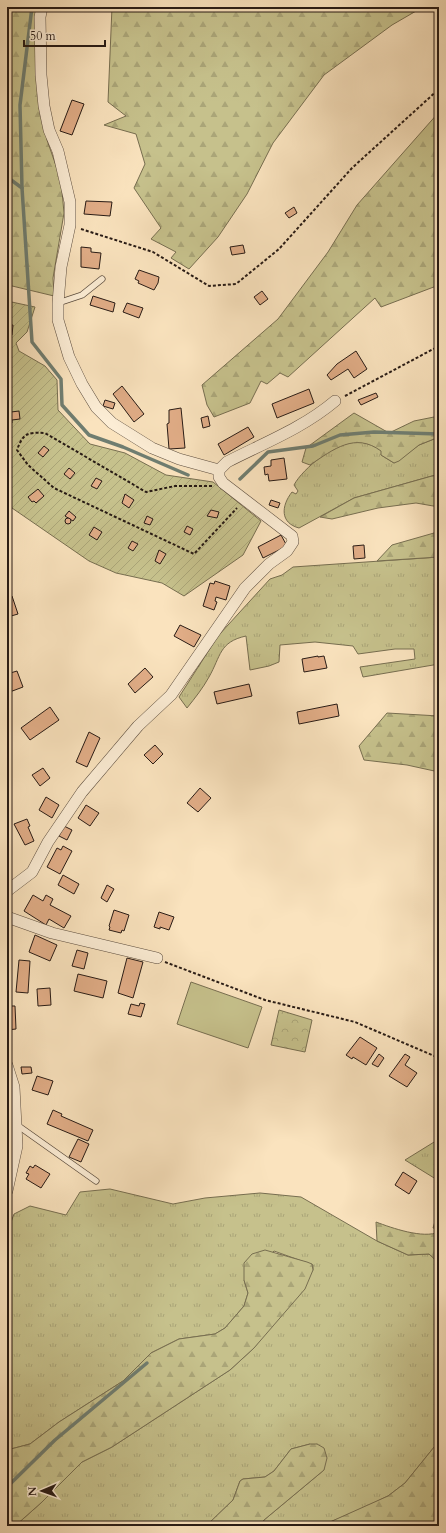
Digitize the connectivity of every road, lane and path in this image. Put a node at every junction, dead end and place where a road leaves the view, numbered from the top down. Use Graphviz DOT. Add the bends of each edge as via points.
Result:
graph roads {
  1 [pos="42,7"];
  2 [pos="439,89"];
  3 [pos="70,225"];
  4 [pos="102,280"];
  5 [pos="58,303"];
  6 [pos="439,346"];
  7 [pos="335,401"];
  8 [pos="219,470"];
  9 [pos="227,486"];
  10 [pos="245,500"];
  11 [pos="7,891"];
  12 [pos="7,917"];
  13 [pos="156,958"];
  14 [pos="439,1058"];
  15 [pos="7,1065"];
  16 [pos="17,1125"];
  17 [pos="96,1181"];
  18 [pos="7,1191"];
  1 -- 3 [label="street" via="41,75 44,106 48,130 58,151 66,179"];
  2 -- 3 [label="path" via="352,168 279,249 236,284 209,286 153,252"];
  3 -- 5 [label="street" via="63,253"];
  4 -- 5 [label="lane" via="82,296"];
  5 -- 8 [label="street" via="58,320 69,357 96,407 112,423 152,448 179,459"];
  6 -- 7 [label="path"];
  7 -- 8 [label="street" via="318,416 227,462"];
  8 -- 9 [label="street" via="219,477"];
  9 -- 10 [label="street"];
  9 -- 10 [label="path" via="175,486 146,492 45,433 30,432 21,439 17,450 28,465 54,488 194,554"];
  10 -- 11 [label="street" via="292,536 293,542 287,551 269,564 245,588 170,695 138,726 82,792 48,842 32,872"];
  12 -- 13 [label="street" via="52,933"];
  13 -- 14 [label="path" via="266,1000 355,1022"];
  15 -- 16 [label="street" via="14,1087"];
  16 -- 17 [label="lane"];
  16 -- 18 [label="street" via="18,1146"];
}
